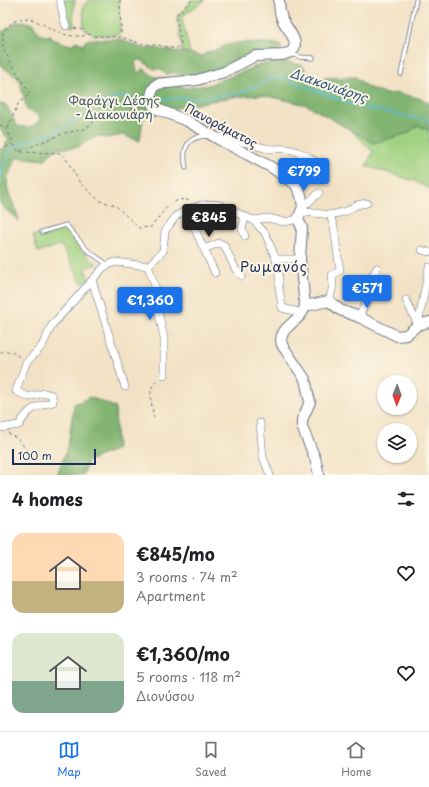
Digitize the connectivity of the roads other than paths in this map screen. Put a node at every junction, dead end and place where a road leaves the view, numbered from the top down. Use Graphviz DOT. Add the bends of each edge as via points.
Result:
graph roads {
  1 [pos="60,0"];
  2 [pos="279,0"];
  3 [pos="416,0"];
  4 [pos="66,26"];
  5 [pos="290,53"];
  6 [pos="313,58"];
  7 [pos="401,74"];
  8 [pos="213,136"];
  9 [pos="314,160"];
  10 [pos="186,168"];
  11 [pos="319,193"];
  12 [pos="367,203"];
  13 [pos="186,210"];
  14 [pos="301,213"];
  15 [pos="330,215"];
  16 [pos="245,217"];
  17 [pos="253,220"];
  18 [pos="42,232"];
  19 [pos="245,236"];
  20 [pos="204,249"];
  21 [pos="276,259"];
  22 [pos="300,259"];
  23 [pos="108,265"];
  24 [pos="148,266"];
  25 [pos="429,267"];
  26 [pos="377,268"];
  27 [pos="215,273"];
  28 [pos="242,276"];
  29 [pos="92,280"];
  30 [pos="406,300"];
  31 [pos="329,301"];
  32 [pos="304,309"];
  33 [pos="359,317"];
  34 [pos="429,322"];
  35 [pos="418,325"];
  36 [pos="164,376"];
  37 [pos="125,387"];
  38 [pos="260,423"];
  39 [pos="2,430"];
  40 [pos="318,471"];
  41 [pos="270,475"];
  42 [pos="325,475"];
  1 -- 4 [label="street"];
  2 -- 5 [label="main road" via="282,19 295,42"];
  3 -- 7 [label="lane"];
  5 -- 6 [label="lane"];
  5 -- 8 [label="main road, Πανοράματος" via="255,56 224,72 198,80 156,84 152,101 155,108 187,121"];
  8 -- 9 [label="street" via="275,150 290,149"];
  8 -- 10 [label="lane" via="197,137 190,141 185,154"];
  8 -- 14 [label="main road, Πανοράματος" via="271,167 296,185 301,195"];
  11 -- 14 [label="street"];
  12 -- 15 [label="street"];
  13 -- 16 [label="street" via="216,204"];
  13 -- 20 [label="street"];
  13 -- 24 [label="street" via="176,216 165,231 163,251"];
  14 -- 15 [label="street"];
  14 -- 17 [label="street" via="284,222 268,218"];
  14 -- 22 [label="main road, Πανοράματος"];
  15 -- 31 [label="street" via="340,271 332,275 333,286"];
  16 -- 17 [label="street"];
  16 -- 19 [label="street" via="242,229"];
  17 -- 21 [label="street" via="265,233"];
  18 -- 23 [label="lane" via="66,225 87,250"];
  20 -- 27 [label="street"];
  20 -- 28 [label="street" via="219,243 224,245 236,270"];
  21 -- 22 [label="street"];
  21 -- 32 [label="street" via="282,308"];
  22 -- 32 [label="main road, Πανοράματος"];
  23 -- 24 [label="street" via="116,262"];
  23 -- 29 [label="street"];
  24 -- 36 [label="street" via="158,294 157,306 164,338"];
  25 -- 35 [label="street"];
  26 -- 33 [label="street" via="372,276 372,290"];
  29 -- 37 [label="street"];
  29 -- 39 [label="street" via="52,325 42,346 27,362 16,391 28,397 45,393 52,395 53,402 35,406 24,415 19,425"];
  30 -- 35 [label="street"];
  31 -- 32 [label="main road"];
  31 -- 33 [label="main road" via="340,310"];
  32 -- 40 [label="main road" via="280,336 280,341 305,380 310,402 302,420 302,427"];
  33 -- 35 [label="main road" via="397,336 410,333"];
  34 -- 35 [label="main road"];
  38 -- 41 [label="street" via="263,457"];
  40 -- 42 [label="street"];
}
